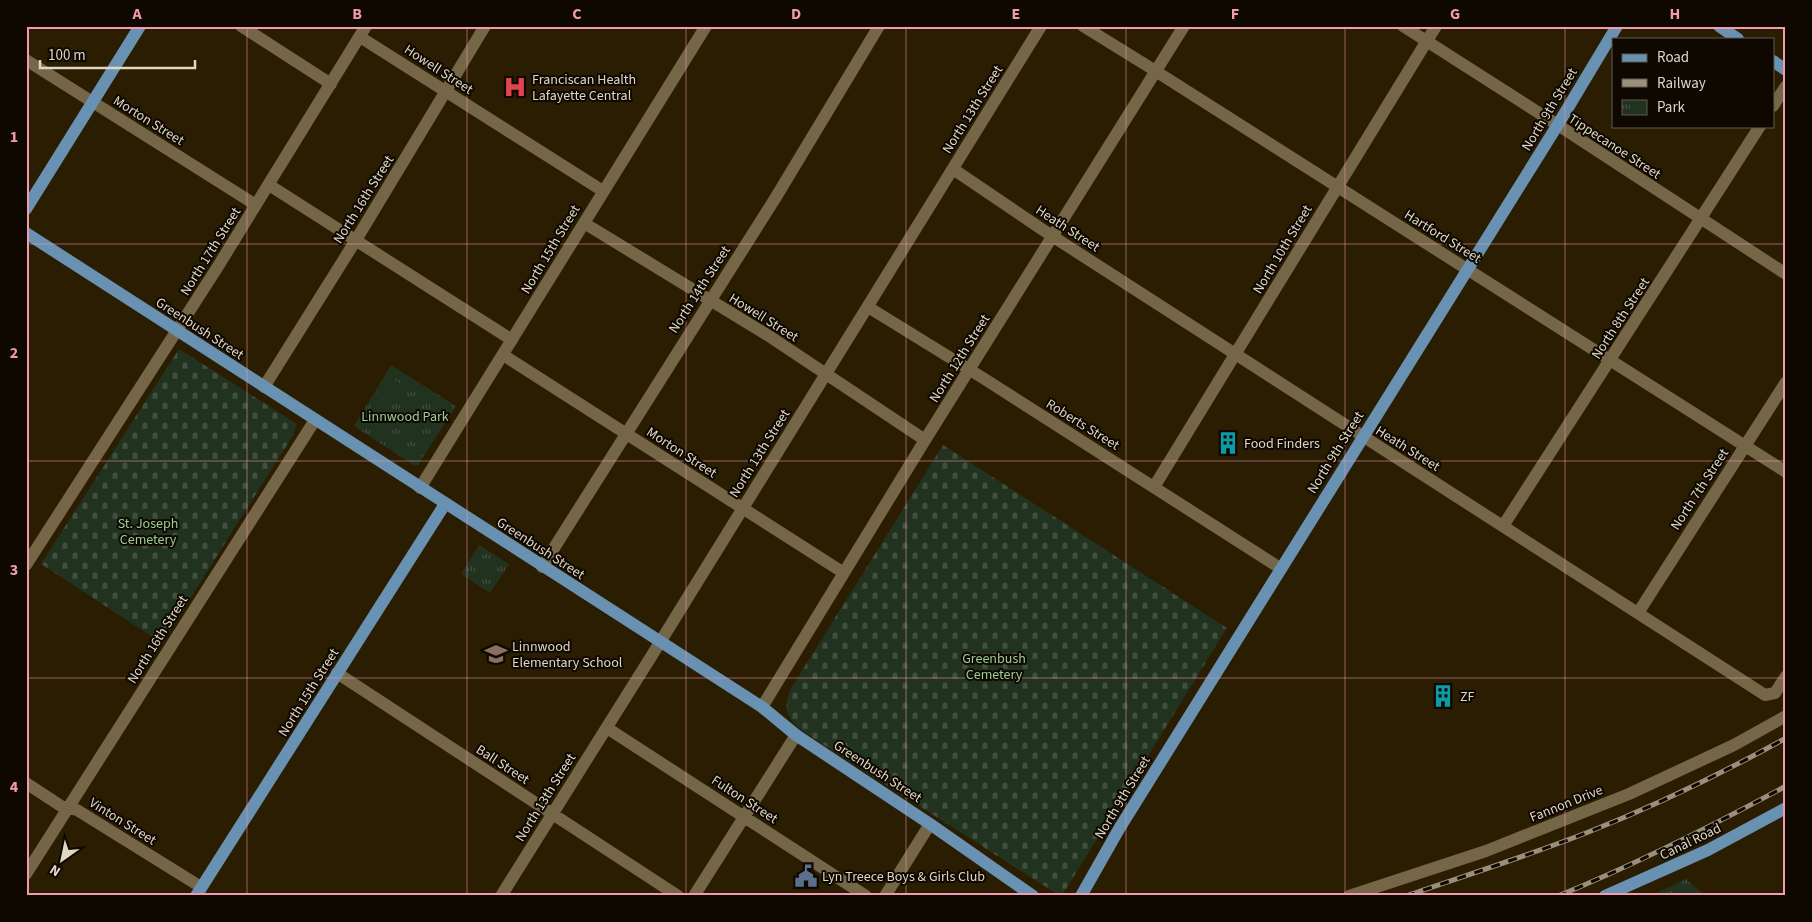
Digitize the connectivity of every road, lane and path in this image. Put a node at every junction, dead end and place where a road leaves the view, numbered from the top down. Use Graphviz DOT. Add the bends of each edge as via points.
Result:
graph roads {
  1 [pos="140,26"];
  2 [pos="241,26"];
  3 [pos="486,26"];
  4 [pos="706,26"];
  5 [pos="879,26"];
  6 [pos="1041,26"];
  7 [pos="1083,26"];
  8 [pos="1184,26"];
  9 [pos="1403,26"];
  10 [pos="1436,26"];
  11 [pos="1617,26"];
  12 [pos="1719,26"];
  13 [pos="363,32"];
  14 [pos="1737,38"];
  15 [pos="1427,41"];
  16 [pos="26,60"];
  17 [pos="1774,62"];
  18 [pos="1786,70"];
  19 [pos="1156,71"];
  20 [pos="331,84"];
  21 [pos="1786,86"];
  22 [pos="446,92"];
  23 [pos="94,102"];
  24 [pos="1774,104"];
  25 [pos="1557,126"];
  26 [pos="1759,128"];
  27 [pos="953,169"];
  28 [pos="269,185"];
  29 [pos="1338,187"];
  30 [pos="603,191"];
  31 [pos="256,206"];
  32 [pos="26,209"];
  33 [pos="1701,220"];
  34 [pos="584,223"];
  35 [pos="26,233"];
  36 [pos="1052,236"];
  37 [pos="356,240"];
  38 [pos="1467,269"];
  39 [pos="1786,274"];
  40 [pos="709,300"];
  41 [pos="868,307"];
  42 [pos="177,331"];
  43 [pos="512,340"];
  44 [pos="1236,354"];
  45 [pos="503,355"];
  46 [pos="1610,360"];
  47 [pos="970,370"];
  48 [pos="826,374"];
  49 [pos="1786,382"];
  50 [pos="264,387"];
  51 [pos="315,420"];
  52 [pos="626,433"];
  53 [pos="1362,437"];
  54 [pos="926,440"];
  55 [pos="1745,446"];
  56 [pos="1786,472"];
  57 [pos="1154,487"];
  58 [pos="420,488"];
  59 [pos="445,504"];
  60 [pos="741,509"];
  61 [pos="1503,526"];
  62 [pos="26,565"];
  63 [pos="542,567"];
  64 [pos="1280,568"];
  65 [pos="844,574"];
  66 [pos="1638,613"];
  67 [pos="660,643"];
  68 [pos="337,673"];
  69 [pos="1786,676"];
  70 [pos="762,707"];
  71 [pos="1786,716"];
  72 [pos="607,728"];
  73 [pos="796,735"];
  74 [pos="26,783"];
  75 [pos="70,807"];
  76 [pos="1786,808"];
  77 [pos="552,814"];
  78 [pos="744,816"];
  79 [pos="930,824"];
  80 [pos="26,874"];
  81 [pos="199,892"];
  82 [pos="501,896"];
  83 [pos="678,896"];
  84 [pos="694,896"];
  85 [pos="866,896"];
  86 [pos="885,896"];
  87 [pos="1033,896"];
  88 [pos="1081,896"];
  89 [pos="1349,896"];
  90 [pos="1605,896"];
  1 -- 23 [label="main road"];
  2 -- 20 [label="street"];
  3 -- 22 [label="street, North 16th Street"];
  4 -- 30 [label="street, North 15th Street"];
  5 -- 40 [label="street, North 14th Street" via="776,197"];
  6 -- 27 [label="street, North 13th Street"];
  7 -- 19 [label="street, Hartford Street"];
  8 -- 19 [label="street, North 12th Street"];
  9 -- 15 [label="street, Tippecanoe Street"];
  10 -- 15 [label="street, North 10th Street"];
  11 -- 25 [label="main road, North 9th Street"];
  12 -- 14 [label="main road"];
  13 -- 20 [label="street, North 17th Street"];
  13 -- 22 [label="street, Howell Street"];
  15 -- 25 [label="street, Tippecanoe Street"];
  15 -- 29 [label="street, North 10th Street"];
  16 -- 23 [label="street, Morton Street"];
  17 -- 18 [label="main road"];
  19 -- 29 [label="street, Hartford Street"];
  19 -- 36 [label="street, North 12th Street"];
  20 -- 28 [label="street, North 17th Street"];
  21 -- 24 [label="street"];
  22 -- 30 [label="street, Howell Street"];
  22 -- 37 [label="street, North 16th Street"];
  23 -- 31 [label="street, Morton Street"];
  23 -- 32 [label="main road"];
  25 -- 33 [label="street, Tippecanoe Street"];
  25 -- 38 [label="main road, North 9th Street"];
  26 -- 33 [label="street, North 8th Street"];
  27 -- 36 [label="street, Heath Street"];
  27 -- 41 [label="street, North 13th Street"];
  28 -- 31 [label="street, North 17th Street"];
  28 -- 37 [label="street"];
  29 -- 38 [label="street, Hartford Street"];
  29 -- 44 [label="street, North 10th Street"];
  30 -- 34 [label="street, North 15th Street"];
  31 -- 42 [label="street, North 17th Street"];
  33 -- 39 [label="street, Tippecanoe Street"];
  33 -- 46 [label="street, North 8th Street"];
  34 -- 40 [label="street, Howell Street"];
  34 -- 43 [label="street, North 15th Street"];
  35 -- 42 [label="main road, Greenbush Street"];
  36 -- 44 [label="street, Heath Street"];
  36 -- 47 [label="street, North 12th Street"];
  37 -- 43 [label="street"];
  37 -- 50 [label="street, North 16th Street"];
  38 -- 46 [label="street, Hartford Street"];
  38 -- 53 [label="main road, North 9th Street"];
  40 -- 48 [label="street, Howell Street"];
  40 -- 52 [label="street, North 14th Street"];
  41 -- 47 [label="street, Roberts Street"];
  41 -- 48 [label="street, North 13th Street"];
  42 -- 50 [label="main road, Greenbush Street"];
  42 -- 62 [label="street, North 17th Street"];
  43 -- 45 [label="street, North 15th Street"];
  44 -- 53 [label="street, Heath Street"];
  44 -- 57 [label="street, North 10th Street"];
  45 -- 52 [label="street, Morton Street"];
  45 -- 58 [label="street, North 15th Street"];
  46 -- 55 [label="street, Hartford Street"];
  46 -- 61 [label="street, North 8th Street"];
  47 -- 54 [label="street, North 12th Street"];
  47 -- 57 [label="street, Roberts Street"];
  48 -- 54 [label="street, Howell Street"];
  48 -- 60 [label="street, North 13th Street"];
  49 -- 55 [label="street, North 7th Street"];
  50 -- 51 [label="main road, Greenbush Street"];
  51 -- 58 [label="main road, Greenbush Street"];
  51 -- 75 [label="street, North 16th Street"];
  52 -- 60 [label="street, Morton Street"];
  52 -- 63 [label="street, North 14th Street"];
  53 -- 61 [label="street, Heath Street"];
  53 -- 64 [label="main road, North 9th Street"];
  54 -- 65 [label="street, North 12th Street"];
  55 -- 56 [label="street, Hartford Street"];
  55 -- 66 [label="street, North 7th Street"];
  57 -- 64 [label="street, Roberts Street"];
  58 -- 59 [label="main road, Greenbush Street"];
  59 -- 63 [label="main road, Greenbush Street"];
  59 -- 68 [label="main road, North 15th Street"];
  60 -- 65 [label="street, Morton Street"];
  60 -- 67 [label="street, North 13th Street"];
  61 -- 66 [label="street, Heath Street"];
  63 -- 67 [label="main road, Greenbush Street"];
  64 -- 88 [label="main road, North 9th Street"];
  65 -- 70 [label="street, North 12th Street"];
  66 -- 69 [label="street, Heath Street" via="1765,695 1776,693"];
  67 -- 70 [label="main road, Greenbush Street"];
  67 -- 72 [label="street, North 13th Street"];
  68 -- 77 [label="street, Ball Street"];
  68 -- 81 [label="main road, North 15th Street"];
  70 -- 73 [label="main road, Greenbush Street"];
  71 -- 89 [label="street, Fannon Drive" via="1734,745 1630,794 1486,851"];
  72 -- 77 [label="street, North 13th Street"];
  72 -- 78 [label="street, Fulton Street"];
  73 -- 78 [label="street"];
  73 -- 79 [label="main road, Greenbush Street"];
  74 -- 75 [label="street, Vinton Street" via="61,806"];
  75 -- 80 [label="street, North 16th Street"];
  75 -- 81 [label="street, Vinton Street"];
  76 -- 90 [label="main road, Canal Road" via="1708,850"];
  77 -- 82 [label="street, North 13th Street"];
  77 -- 83 [label="street, Ball Street"];
  78 -- 84 [label="street"];
  78 -- 85 [label="street, Fulton Street"];
  79 -- 86 [label="street"];
  79 -- 87 [label="main road, Greenbush Street"];
}
